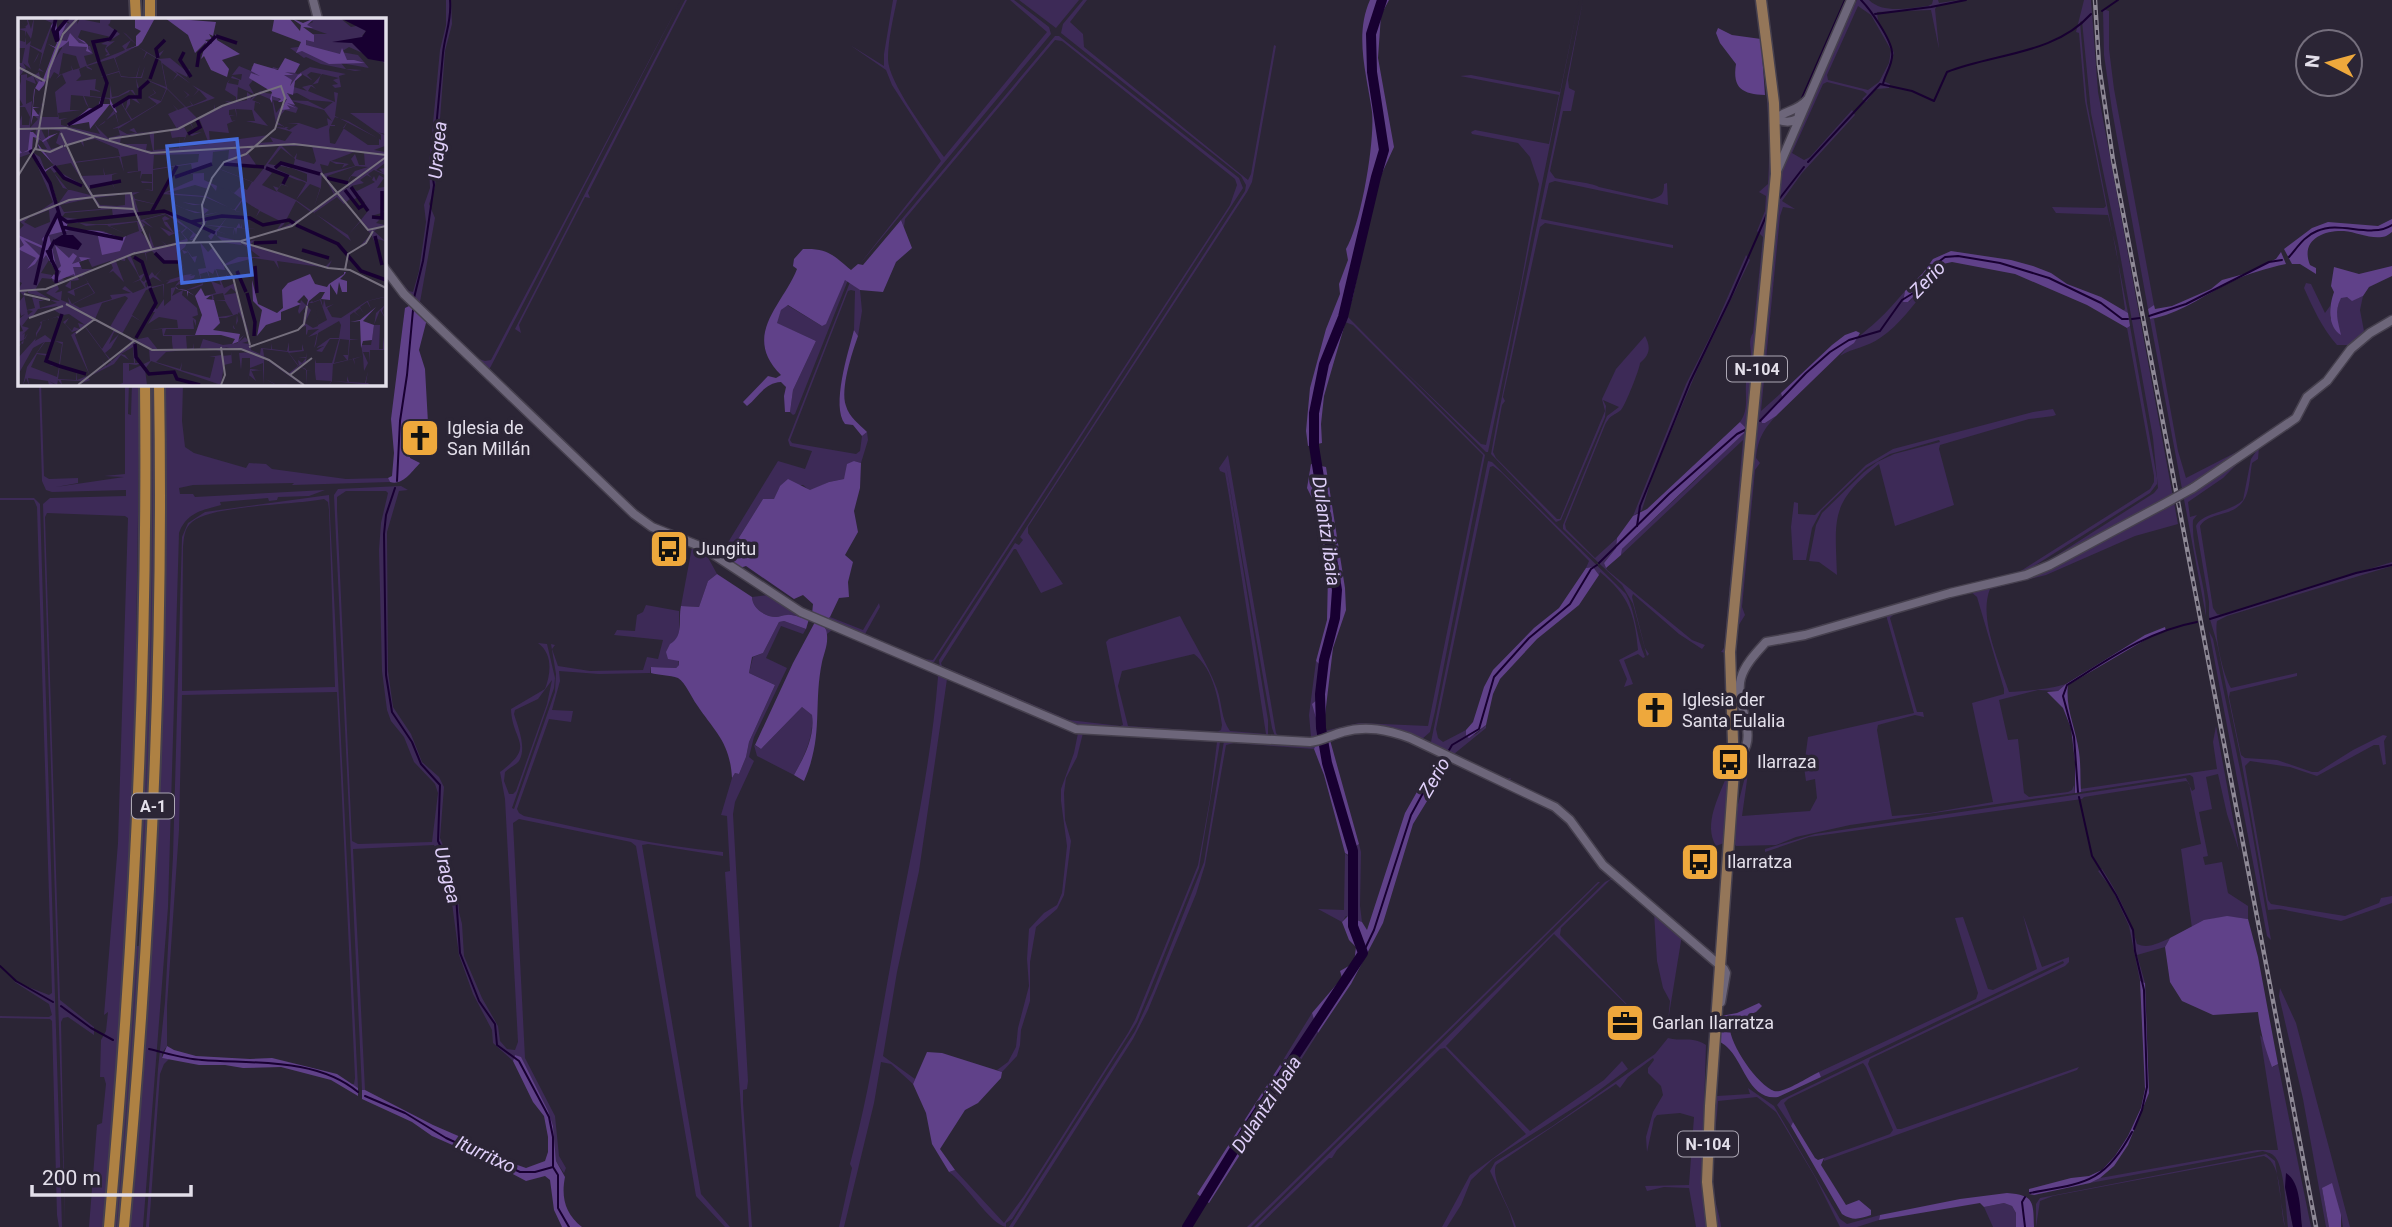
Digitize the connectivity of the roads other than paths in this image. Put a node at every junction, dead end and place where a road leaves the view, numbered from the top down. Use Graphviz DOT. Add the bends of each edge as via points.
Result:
graph roads {
  1 [pos="135,0"];
  2 [pos="150,0"];
  3 [pos="313,0"];
  4 [pos="1761,0"];
  5 [pos="1851,0"];
  6 [pos="136,18"];
  7 [pos="150,18"];
  8 [pos="318,18"];
  9 [pos="1774,103"];
  10 [pos="1796,113"];
  11 [pos="1775,119"];
  12 [pos="1776,174"];
  13 [pos="385,269"];
  14 [pos="2392,320"];
  15 [pos="145,385"];
  16 [pos="159,385"];
  17 [pos="1738,752"];
  18 [pos="1719,966"];
  19 [pos="109,1227"];
  20 [pos="124,1227"];
  21 [pos="1712,1227"];
  1 -- 6 [label="highway"];
  2 -- 7 [label="highway"];
  3 -- 8 [label="street"];
  4 -- 9 [label="main road, N-104"];
  5 -- 10 [label="street" via="1810,95"];
  9 -- 10 [label="street"];
  9 -- 11 [label="main road, N-104"];
  10 -- 11 [label="street"];
  10 -- 12 [label="street"];
  11 -- 12 [label="main road, N-104"];
  12 -- 17 [label="main road, N-104" via="1731,652"];
  13 -- 18 [label="street" via="404,294 634,514 652,527 702,547 802,612 1076,729 1273,741 1323,739 1352,729 1399,734 1555,807 1603,864"];
  14 -- 17 [label="street, bridge" via="2351,349 2327,381 2307,397 2296,418 2193,488 2050,565 1766,642 1740,682 1748,734 1746,746"];
  15 -- 19 [label="highway, A-1" via="138,797"];
  16 -- 20 [label="highway, A-1" via="152,811"];
  17 -- 18 [label="main road, N-104"];
  18 -- 21 [label="main road, N-104" via="1707,1164"];
}
